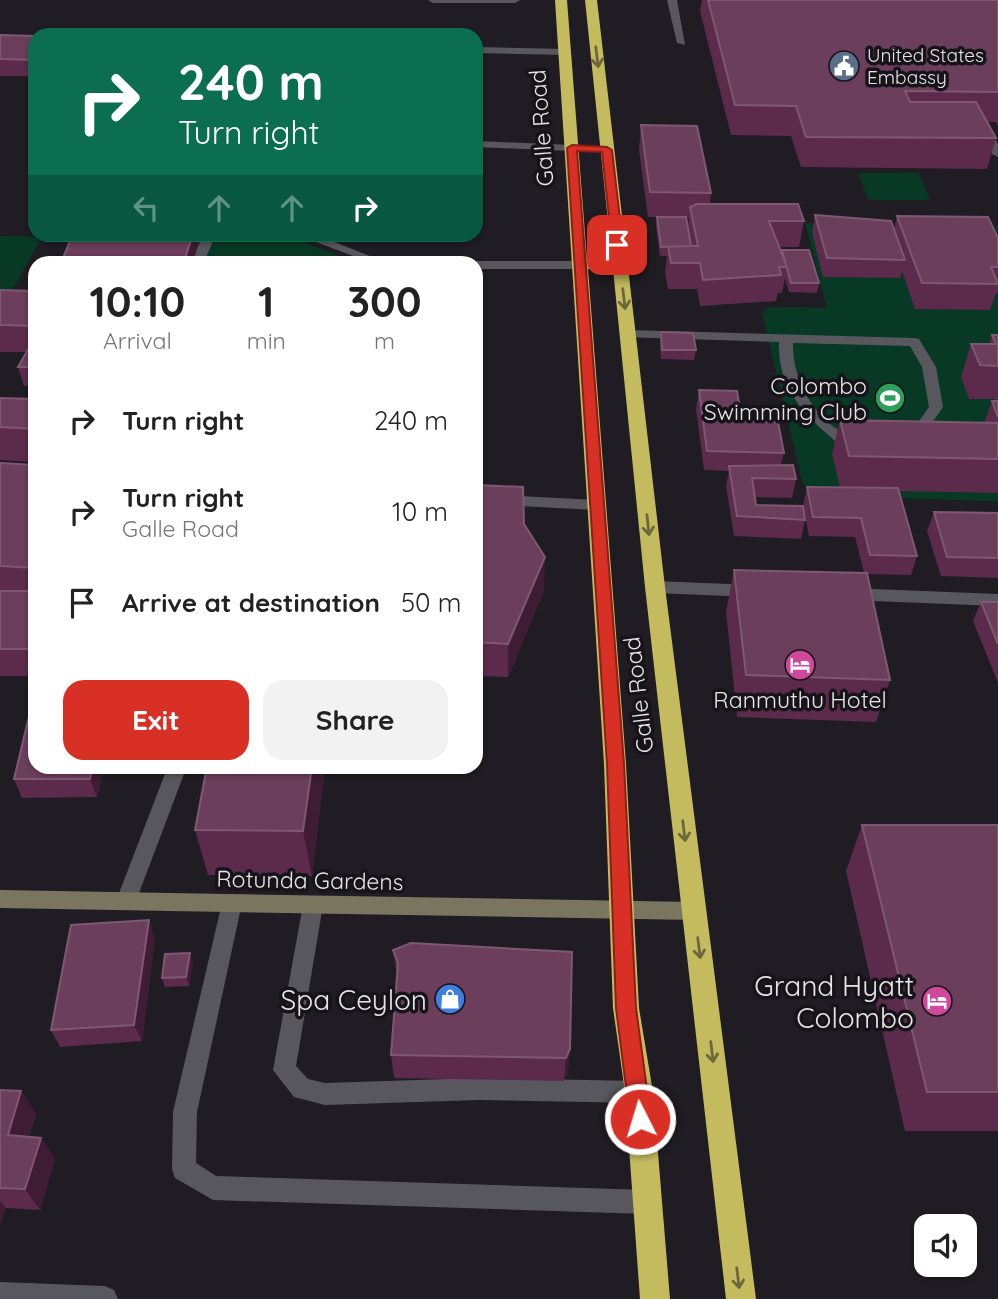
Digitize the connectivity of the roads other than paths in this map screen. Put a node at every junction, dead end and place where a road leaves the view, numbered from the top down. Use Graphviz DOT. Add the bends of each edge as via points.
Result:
graph roads {
  1 [pos="433,0"];
  2 [pos="515,0"];
  3 [pos="561,0"];
  4 [pos="591,0"];
  5 [pos="672,0"];
  6 [pos="682,43"];
  7 [pos="483,50"];
  8 [pos="566,52"];
  9 [pos="983,127"];
  10 [pos="483,144"];
  11 [pos="589,149"];
  12 [pos="998,154"];
  13 [pos="323,242"];
  14 [pos="362,256"];
  15 [pos="620,264"];
  16 [pos="483,265"];
  17 [pos="580,265"];
  18 [pos="627,334"];
  19 [pos="786,340"];
  20 [pos="872,444"];
  21 [pos="897,445"];
  22 [pos="483,499"];
  23 [pos="597,505"];
  24 [pos="655,587"];
  25 [pos="765,591"];
  26 [pos="833,594"];
  27 [pos="998,600"];
  28 [pos="175,774"];
  29 [pos="0,899"];
  30 [pos="126,901"];
  31 [pos="232,903"];
  32 [pos="313,905"];
  33 [pos="620,911"];
  34 [pos="694,911"];
  35 [pos="639,1092"];
  36 [pos="646,1202"];
  37 [pos="0,1295"];
  38 [pos="106,1299"];
  39 [pos="655,1299"];
  40 [pos="741,1299"];
  1 -- 2 [label="street"];
  3 -- 8 [label="highway, Galle Road"];
  4 -- 11 [label="highway, Galle Road, one-way"];
  5 -- 6 [label="street"];
  7 -- 8 [label="street"];
  8 -- 11 [label="highway, Galle Road" via="567,117"];
  9 -- 12 [label="street"];
  10 -- 11 [label="street"];
  11 -- 15 [label="highway, Galle Road"];
  11 -- 17 [label="highway, Galle Road"];
  13 -- 14 [label="street"];
  15 -- 17 [label="highway"];
  15 -- 18 [label="highway, Galle Road, one-way"];
  16 -- 17 [label="street"];
  17 -- 23 [label="highway, Galle Road"];
  18 -- 19 [label="street"];
  18 -- 24 [label="highway, Galle Road, one-way"];
  19 -- 20 [label="street" via="784,361 800,403 847,443"];
  19 -- 21 [label="street" via="914,342 929,366 936,408 909,446"];
  22 -- 23 [label="street"];
  23 -- 33 [label="highway, Galle Road"];
  24 -- 25 [label="street"];
  24 -- 34 [label="highway, Galle Road, one-way"];
  26 -- 27 [label="street"];
  28 -- 30 [label="street"];
  29 -- 30 [label="main road, Rotunda Gardens"];
  30 -- 31 [label="main road, Rotunda Gardens"];
  31 -- 32 [label="main road, Rotunda Gardens"];
  31 -- 36 [label="street" via="186,1112 184,1169 213,1188"];
  32 -- 33 [label="main road, Rotunda Gardens"];
  32 -- 35 [label="street" via="284,1070 302,1089 325,1094 478,1089"];
  33 -- 34 [label="main road, Rotunda Gardens"];
  33 -- 35 [label="highway, Galle Road" via="626,1008"];
  34 -- 40 [label="highway, Galle Road, one-way"];
  35 -- 36 [label="highway, Galle Road"];
  36 -- 39 [label="highway, Galle Road"];
  37 -- 38 [label="street"];
}
